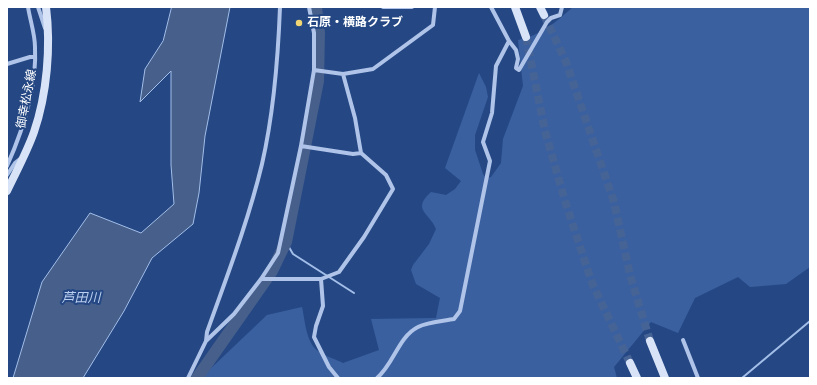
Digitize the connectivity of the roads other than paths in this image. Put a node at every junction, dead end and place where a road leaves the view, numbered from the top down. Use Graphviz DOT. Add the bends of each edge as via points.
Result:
graph roads {
  1 [pos="28,7"];
  2 [pos="38,7"];
  3 [pos="46,7"];
  4 [pos="280,7"];
  5 [pos="309,7"];
  6 [pos="383,7"];
  7 [pos="412,7"];
  8 [pos="435,7"];
  9 [pos="491,7"];
  10 [pos="515,7"];
  11 [pos="540,7"];
  12 [pos="562,7"];
  13 [pos="544,15"];
  14 [pos="48,37"];
  15 [pos="526,37"];
  16 [pos="509,40"];
  17 [pos="35,57"];
  18 [pos="7,64"];
  19 [pos="315,70"];
  20 [pos="342,74"];
  21 [pos="301,146"];
  22 [pos="361,153"];
  23 [pos="24,156"];
  24 [pos="7,166"];
  25 [pos="7,175"];
  26 [pos="7,191"];
  27 [pos="323,278"];
  28 [pos="261,279"];
  29 [pos="650,340"];
  30 [pos="683,340"];
  31 [pos="206,342"];
  32 [pos="630,363"];
  33 [pos="188,378"];
  34 [pos="338,378"];
  35 [pos="377,378"];
  36 [pos="637,378"];
  37 [pos="665,378"];
  38 [pos="698,378"];
  1 -- 17 [label="street"];
  2 -- 14 [label="street"];
  3 -- 14 [label="main road, 御幸松永線"];
  4 -- 31 [label="street" via="278,64 271,120 262,163 248,215 207,332"];
  5 -- 19 [label="street" via="314,33"];
  6 -- 7 [label="street"];
  8 -- 20 [label="street" via="433,25 377,67"];
  9 -- 16 [label="street"];
  10 -- 15 [label="main road"];
  11 -- 13 [label="main road"];
  12 -- 16 [label="street" via="560,15 547,22 518,70 516,50"];
  14 -- 23 [label="main road, 御幸松永線" via="41,101 34,131"];
  16 -- 35 [label="street" via="496,66 492,113 483,142 490,161 460,311 454,319 418,327 406,337"];
  17 -- 18 [label="street"];
  17 -- 24 [label="street" via="25,118"];
  19 -- 20 [label="street"];
  19 -- 21 [label="street"];
  20 -- 22 [label="street" via="355,118"];
  21 -- 22 [label="street"];
  21 -- 28 [label="street" via="278,253"];
  22 -- 27 [label="street" via="386,175 393,189 345,266 339,272"];
  23 -- 25 [label="street" via="15,163"];
  23 -- 26 [label="main road, 御幸松永線"];
  27 -- 28 [label="street"];
  27 -- 34 [label="street" via="324,306 314,337 329,367"];
  28 -- 31 [label="street" via="234,314"];
  29 -- 37 [label="main road"];
  30 -- 38 [label="street"];
  31 -- 33 [label="street"];
  32 -- 36 [label="main road"];
}
